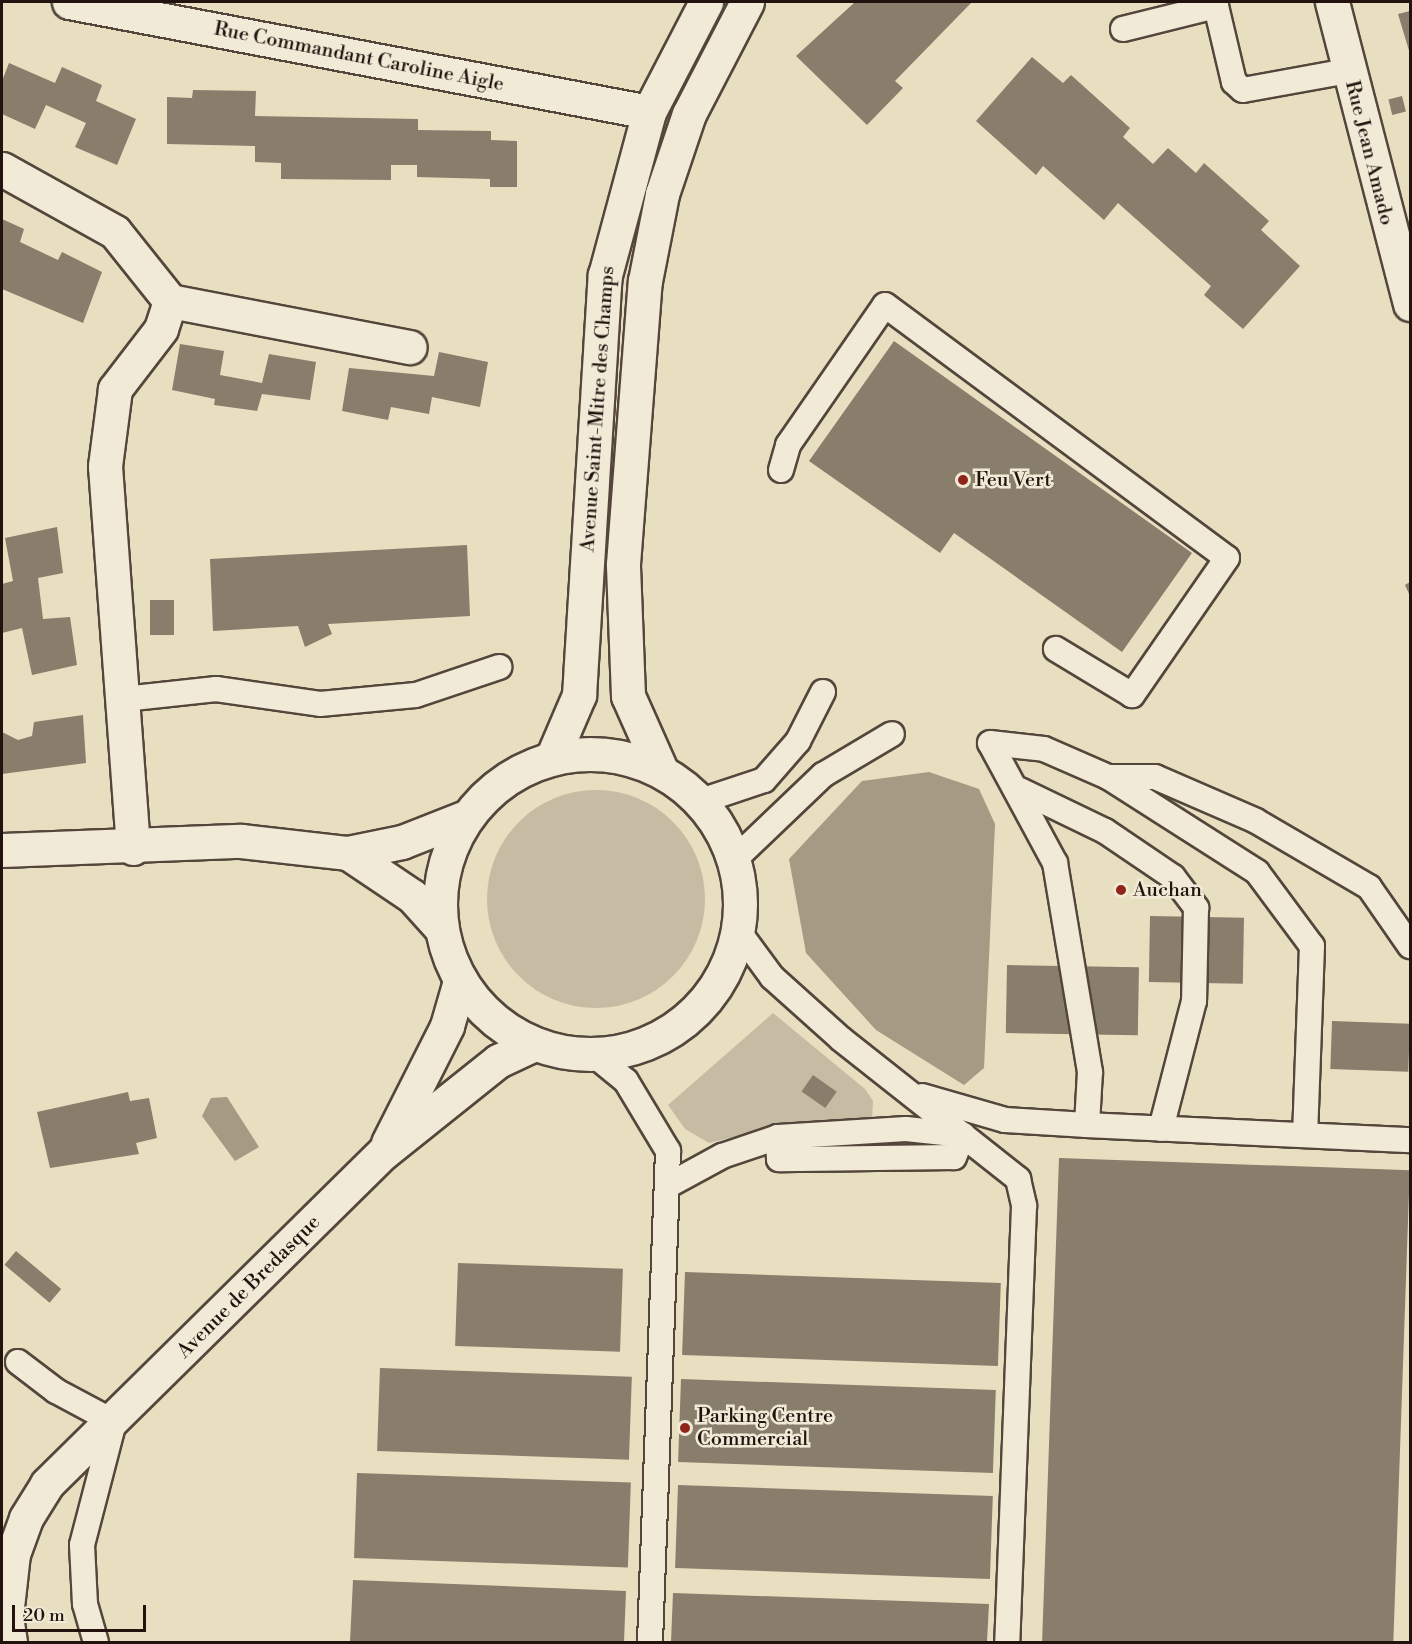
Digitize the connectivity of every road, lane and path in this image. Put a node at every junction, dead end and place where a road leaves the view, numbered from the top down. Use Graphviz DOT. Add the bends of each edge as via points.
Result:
graph roads {
  1 [pos="69,2"];
  2 [pos="706,2"];
  3 [pos="747,2"];
  4 [pos="1332,2"];
  5 [pos="1123,29"];
  6 [pos="1348,71"];
  7 [pos="648,112"];
  8 [pos="2,169"];
  9 [pos="1402,251"];
  10 [pos="170,301"];
  11 [pos="1410,304"];
  12 [pos="410,347"];
  13 [pos="781,470"];
  14 [pos="1056,649"];
  15 [pos="499,667"];
  16 [pos="823,692"];
  17 [pos="123,699"];
  18 [pos="892,734"];
  19 [pos="552,758"];
  20 [pos="661,770"];
  21 [pos="1108,777"];
  22 [pos="1020,790"];
  23 [pos="701,801"];
  24 [pos="468,816"];
  25 [pos="133,848"];
  26 [pos="2,850"];
  27 [pos="348,853"];
  28 [pos="735,860"];
  29 [pos="440,927"];
  30 [pos="739,932"];
  31 [pos="1410,946"];
  32 [pos="460,981"];
  33 [pos="534,1044"];
  34 [pos="594,1055"];
  35 [pos="912,1092"];
  36 [pos="1087,1125"];
  37 [pos="1161,1129"];
  38 [pos="963,1135"];
  39 [pos="1305,1135"];
  40 [pos="1410,1140"];
  41 [pos="384,1152"];
  42 [pos="667,1186"];
  43 [pos="18,1362"];
  44 [pos="114,1422"];
  45 [pos="10,1642"];
  46 [pos="96,1642"];
  47 [pos="650,1642"];
  48 [pos="1007,1642"];
  1 -- 7 [label="street, Rue Commandant Caroline Aigle"];
  2 -- 7 [label="street, Avenue Saint-Mitre des Champs"];
  3 -- 20 [label="street, Avenue Saint-Mitre des Champs" via="689,114 663,194 645,281 623,564 628,696"];
  4 -- 6 [label="street, Rue Jean Amado"];
  5 -- 6 [label="lane" via="1216,6 1234,82 1243,90"];
  6 -- 9 [label="street, Rue Jean Amado"];
  7 -- 19 [label="street, Avenue Saint-Mitre des Champs" via="605,275 579,695"];
  8 -- 10 [label="street" via="115,232"];
  9 -- 11 [label="street, Rue Jean Amado"];
  10 -- 12 [label="street"];
  10 -- 17 [label="street" via="161,329 115,388 105,466"];
  13 -- 14 [label="lane" via="788,445 885,305 1227,558 1132,695"];
  15 -- 17 [label="lane" via="416,695 320,704 216,689"];
  16 -- 23 [label="lane" via="798,741 764,780"];
  17 -- 25 [label="street"];
  18 -- 28 [label="lane" via="823,775"];
  19 -- 20 [label="street" via="600,754"];
  19 -- 24 [label="street" via="491,790"];
  20 -- 23 [label="street"];
  21 -- 22 [label="lane" via="1044,749 990,743"];
  21 -- 31 [label="lane" via="1155,777 1256,821 1369,887"];
  21 -- 39 [label="lane" via="1257,872 1312,946"];
  22 -- 36 [label="lane" via="1055,863 1090,1072"];
  22 -- 37 [label="lane" via="1173,877 1196,908 1194,1001"];
  23 -- 28 [label="street"];
  24 -- 27 [label="street" via="402,842"];
  24 -- 29 [label="street" via="449,850 440,888"];
  25 -- 26 [label="street"];
  25 -- 27 [label="street" via="241,841"];
  27 -- 29 [label="street" via="412,896"];
  28 -- 30 [label="street" via="741,896"];
  29 -- 32 [label="street"];
  30 -- 34 [label="street" via="714,987 672,1031 634,1048"];
  30 -- 35 [label="lane" via="772,977 841,1039"];
  32 -- 33 [label="street" via="492,1018"];
  32 -- 41 [label="street, Avenue de Bredasque" via="447,1026"];
  33 -- 34 [label="street"];
  33 -- 41 [label="street, Avenue de Bredasque" via="498,1061"];
  34 -- 42 [label="lane" via="626,1081 668,1151"];
  35 -- 36 [label="lane" via="1005,1120"];
  35 -- 38 [label="lane"];
  36 -- 37 [label="lane"];
  37 -- 39 [label="lane"];
  38 -- 42 [label="lane" via="906,1129 778,1137 722,1156"];
  38 -- 48 [label="lane" via="1017,1179 1024,1206"];
  39 -- 40 [label="lane"];
  41 -- 44 [label="street, Avenue de Bredasque"];
  42 -- 47 [label="lane"];
  43 -- 44 [label="lane" via="56,1391"];
  44 -- 45 [label="street, Avenue de Bredasque" via="47,1484 26,1518 8,1585"];
  44 -- 46 [label="lane" via="82,1545 85,1604"];
}
